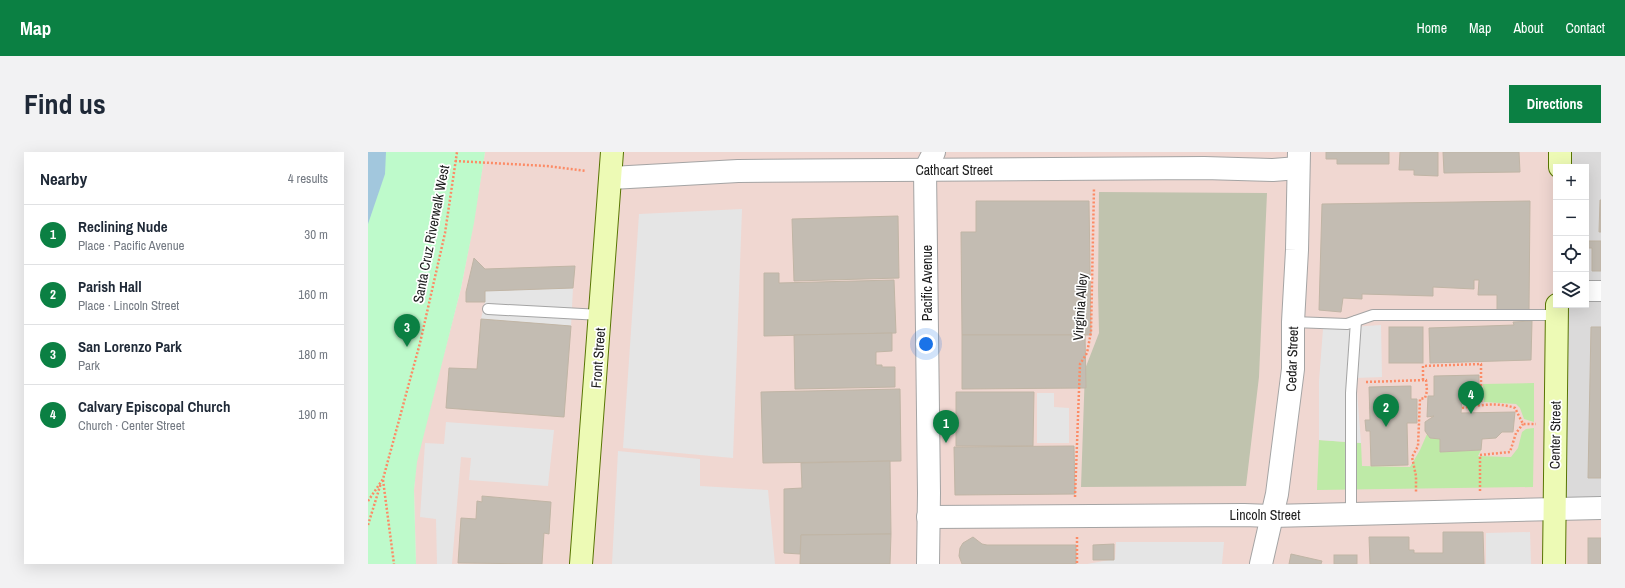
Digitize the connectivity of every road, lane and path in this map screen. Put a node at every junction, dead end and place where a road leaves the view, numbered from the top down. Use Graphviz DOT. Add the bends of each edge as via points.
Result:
graph roads {
  1 [pos="457,152"];
  2 [pos="612,152"];
  3 [pos="1560,152"];
  4 [pos="925,158"];
  5 [pos="455,160"];
  6 [pos="1299,160"];
  7 [pos="1560,164"];
  8 [pos="1094,170"];
  9 [pos="586,171"];
  10 [pos="611,178"];
  11 [pos="1589,291"];
  12 [pos="1601,291"];
  13 [pos="488,309"];
  14 [pos="1557,310"];
  15 [pos="601,315"];
  16 [pos="1356,321"];
  17 [pos="1293,322"];
  18 [pos="1423,380"];
  19 [pos="1360,382"];
  20 [pos="1480,404"];
  21 [pos="1462,408"];
  22 [pos="1524,424"];
  23 [pos="1538,424"];
  24 [pos="383,479"];
  25 [pos="1416,492"];
  26 [pos="1480,492"];
  27 [pos="368,501"];
  28 [pos="1554,508"];
  29 [pos="1601,508"];
  30 [pos="1350,514"];
  31 [pos="1271,516"];
  32 [pos="928,517"];
  33 [pos="368,526"];
  34 [pos="1076,526"];
  35 [pos="394,564"];
  36 [pos="581,564"];
  37 [pos="928,564"];
  38 [pos="1077,564"];
  39 [pos="1261,564"];
  40 [pos="1554,564"];
  1 -- 5 [label="path, Santa Cruz Riverwalk West"];
  2 -- 10 [label="main road, Front Street"];
  3 -- 7 [label="main road"];
  4 -- 8 [label="street, Cathcart Street"];
  4 -- 10 [label="street, Cathcart Street"];
  4 -- 32 [label="street, Pacific Avenue"];
  5 -- 9 [label="path"];
  5 -- 24 [label="path, Santa Cruz Riverwalk West" via="445,232 420,343"];
  6 -- 8 [label="street, Cathcart Street" via="1273,170"];
  6 -- 17 [label="street, Cedar Street"];
  8 -- 34 [label="path, Virginia Alley" via="1091,332 1087,353 1080,364"];
  10 -- 15 [label="main road, Front Street"];
  11 -- 12 [label="street"];
  13 -- 15 [label="lane"];
  14 -- 16 [label="lane" via="1373,315"];
  14 -- 28 [label="main road, Center Street"];
  15 -- 36 [label="main road, Front Street"];
  16 -- 17 [label="lane" via="1347,324"];
  16 -- 30 [label="lane" via="1351,393"];
  17 -- 31 [label="street, Cedar Street" via="1292,384 1277,494"];
  18 -- 19 [label="path"];
  18 -- 20 [label="path" via="1423,366 1481,364"];
  18 -- 25 [label="path" via="1426,380 1427,391 1425,398 1420,399 1418,446 1412,457"];
  20 -- 21 [label="path"];
  20 -- 22 [label="path" via="1506,404 1516,408"];
  22 -- 23 [label="path"];
  22 -- 26 [label="path" via="1516,433 1510,452 1480,455"];
  24 -- 27 [label="path, Santa Cruz Riverwalk West"];
  24 -- 33 [label="path"];
  24 -- 35 [label="path"];
  28 -- 29 [label="street, Lincoln Street"];
  28 -- 30 [label="street, Lincoln Street"];
  28 -- 40 [label="main road, Center Street"];
  30 -- 31 [label="street, Lincoln Street"];
  31 -- 34 [label="street, Lincoln Street"];
  31 -- 39 [label="street, Cedar Street"];
  32 -- 34 [label="street, Lincoln Street"];
  32 -- 37 [label="street, Pacific Avenue"];
  34 -- 38 [label="path, Virginia Alley"];
}
